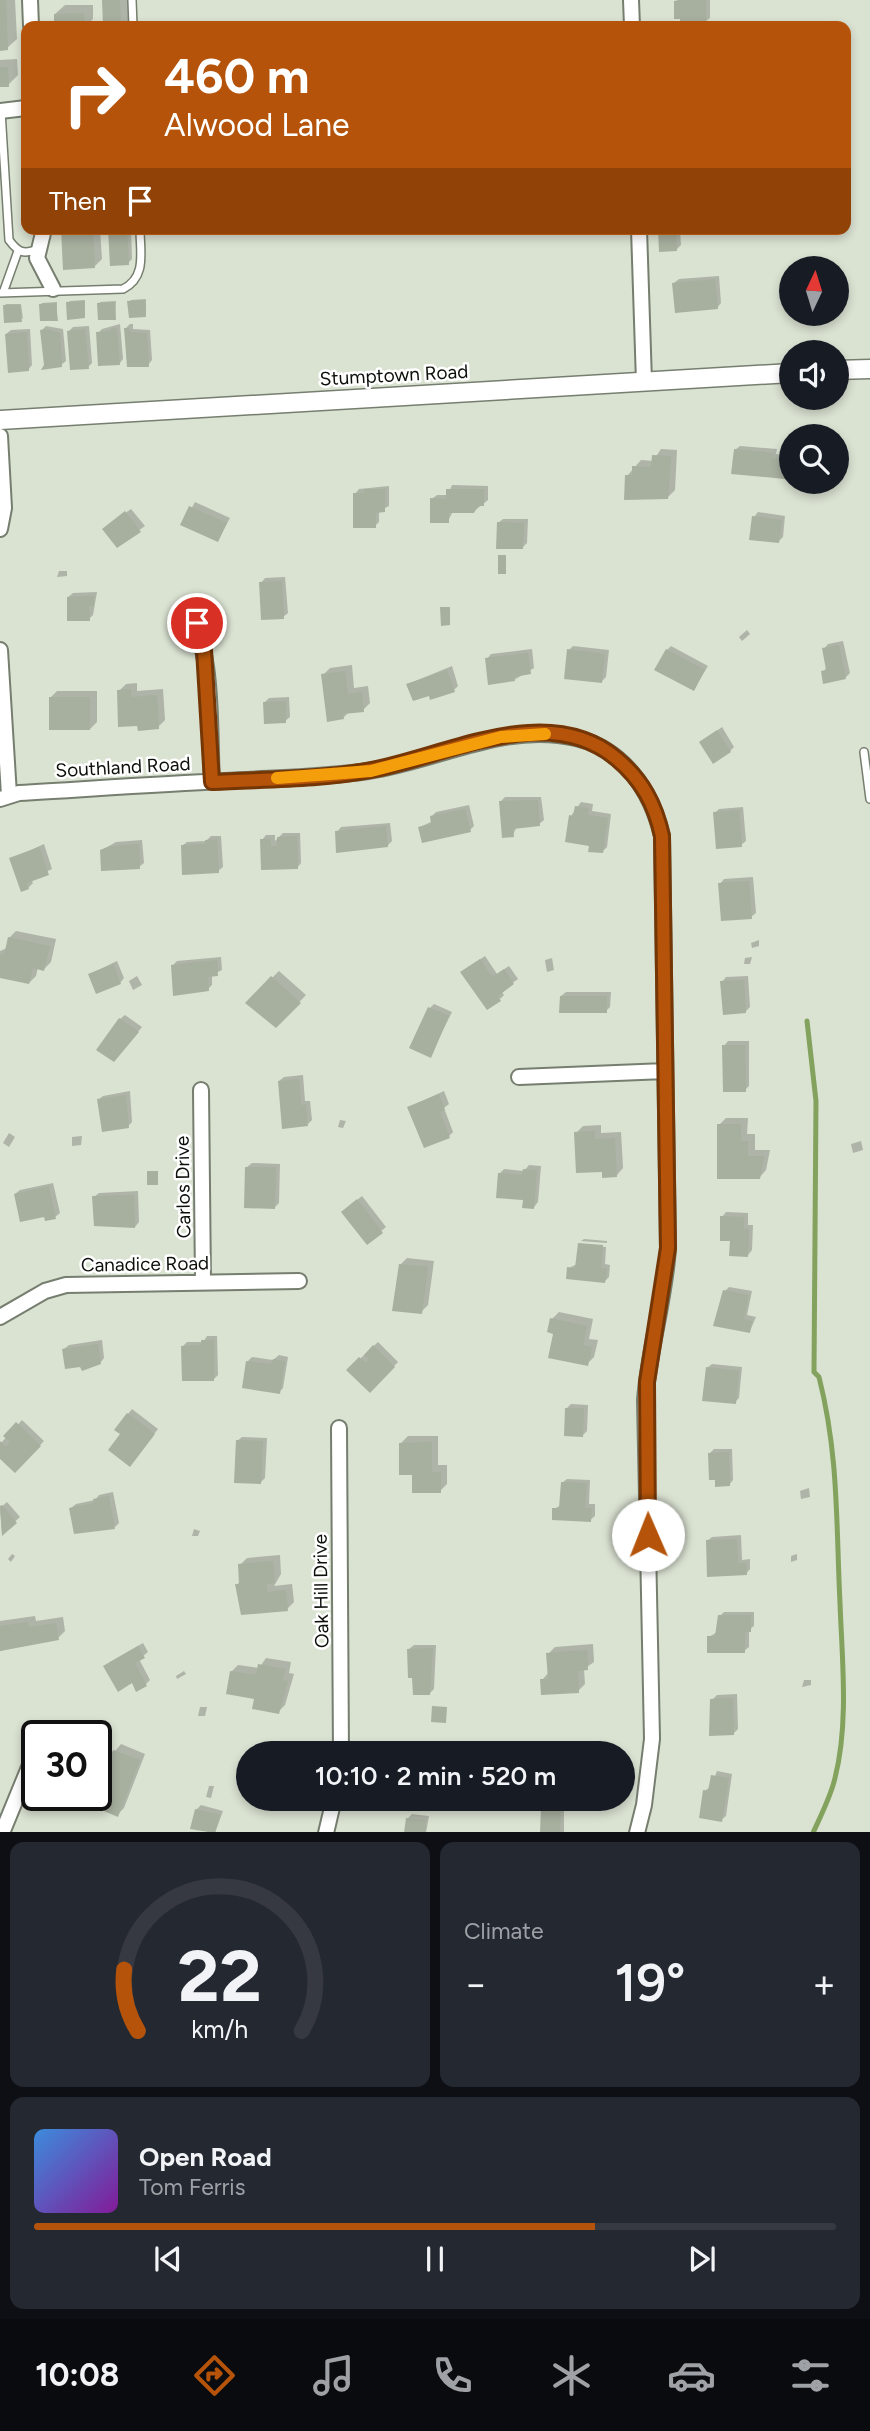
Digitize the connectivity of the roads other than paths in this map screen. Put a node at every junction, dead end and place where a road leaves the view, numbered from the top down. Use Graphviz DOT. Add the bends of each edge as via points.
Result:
graph roads {
  1 [pos="30,0"];
  2 [pos="132,0"];
  3 [pos="631,0"];
  4 [pos="31,21"];
  5 [pos="133,21"];
  6 [pos="632,21"];
  7 [pos="21,109"];
  8 [pos="1,111"];
  9 [pos="44,235"];
  10 [pos="140,235"];
  11 [pos="639,235"];
  12 [pos="38,250"];
  13 [pos="18,251"];
  14 [pos="53,289"];
  15 [pos="2,293"];
  16 [pos="870,369"];
  17 [pos="849,370"];
  18 [pos="779,374"];
  19 [pos="644,382"];
  20 [pos="0,420"];
  21 [pos="0,436"];
  22 [pos="0,529"];
  23 [pos="184,608"];
  24 [pos="0,650"];
  25 [pos="864,752"];
  26 [pos="212,782"];
  27 [pos="5,797"];
  28 [pos="870,799"];
  29 [pos="665,1071"];
  30 [pos="519,1077"];
  31 [pos="201,1090"];
  32 [pos="299,1281"];
  33 [pos="203,1282"];
  34 [pos="0,1317"];
  35 [pos="339,1428"];
  36 [pos="341,1741"];
  37 [pos="21,1786"];
  38 [pos="331,1811"];
  39 [pos="2,1832"];
  40 [pos="326,1832"];
  41 [pos="636,1832"];
  1 -- 4 [label="street"];
  2 -- 5 [label="lane"];
  3 -- 6 [label="street"];
  7 -- 8 [label="street"];
  8 -- 13 [label="lane" via="9,240"];
  9 -- 12 [label="street"];
  10 -- 14 [label="lane" via="141,265 133,284 104,291"];
  11 -- 19 [label="street"];
  12 -- 13 [label="lane"];
  12 -- 14 [label="street" via="37,258"];
  13 -- 15 [label="lane"];
  14 -- 15 [label="lane"];
  16 -- 17 [label="street"];
  18 -- 19 [label="street, Stumptown Road"];
  19 -- 20 [label="street, Stumptown Road"];
  21 -- 22 [label="street" via="4,508"];
  23 -- 26 [label="street" via="197,623 204,650"];
  24 -- 27 [label="street"];
  25 -- 28 [label="lane"];
  26 -- 27 [label="street, Southland Road"];
  26 -- 29 [label="street, Southland Road" via="371,771 527,734 578,738 612,755 642,784 662,836"];
  29 -- 30 [label="street"];
  29 -- 41 [label="street, Southland Road" via="666,1272 645,1399 652,1739"];
  31 -- 33 [label="street, Carlos Drive"];
  32 -- 33 [label="street, Canadice Road"];
  33 -- 34 [label="street, Canadice Road" via="66,1285"];
  35 -- 36 [label="street, Oak Hill Drive"];
  37 -- 39 [label="street"];
  38 -- 40 [label="street"];
}
